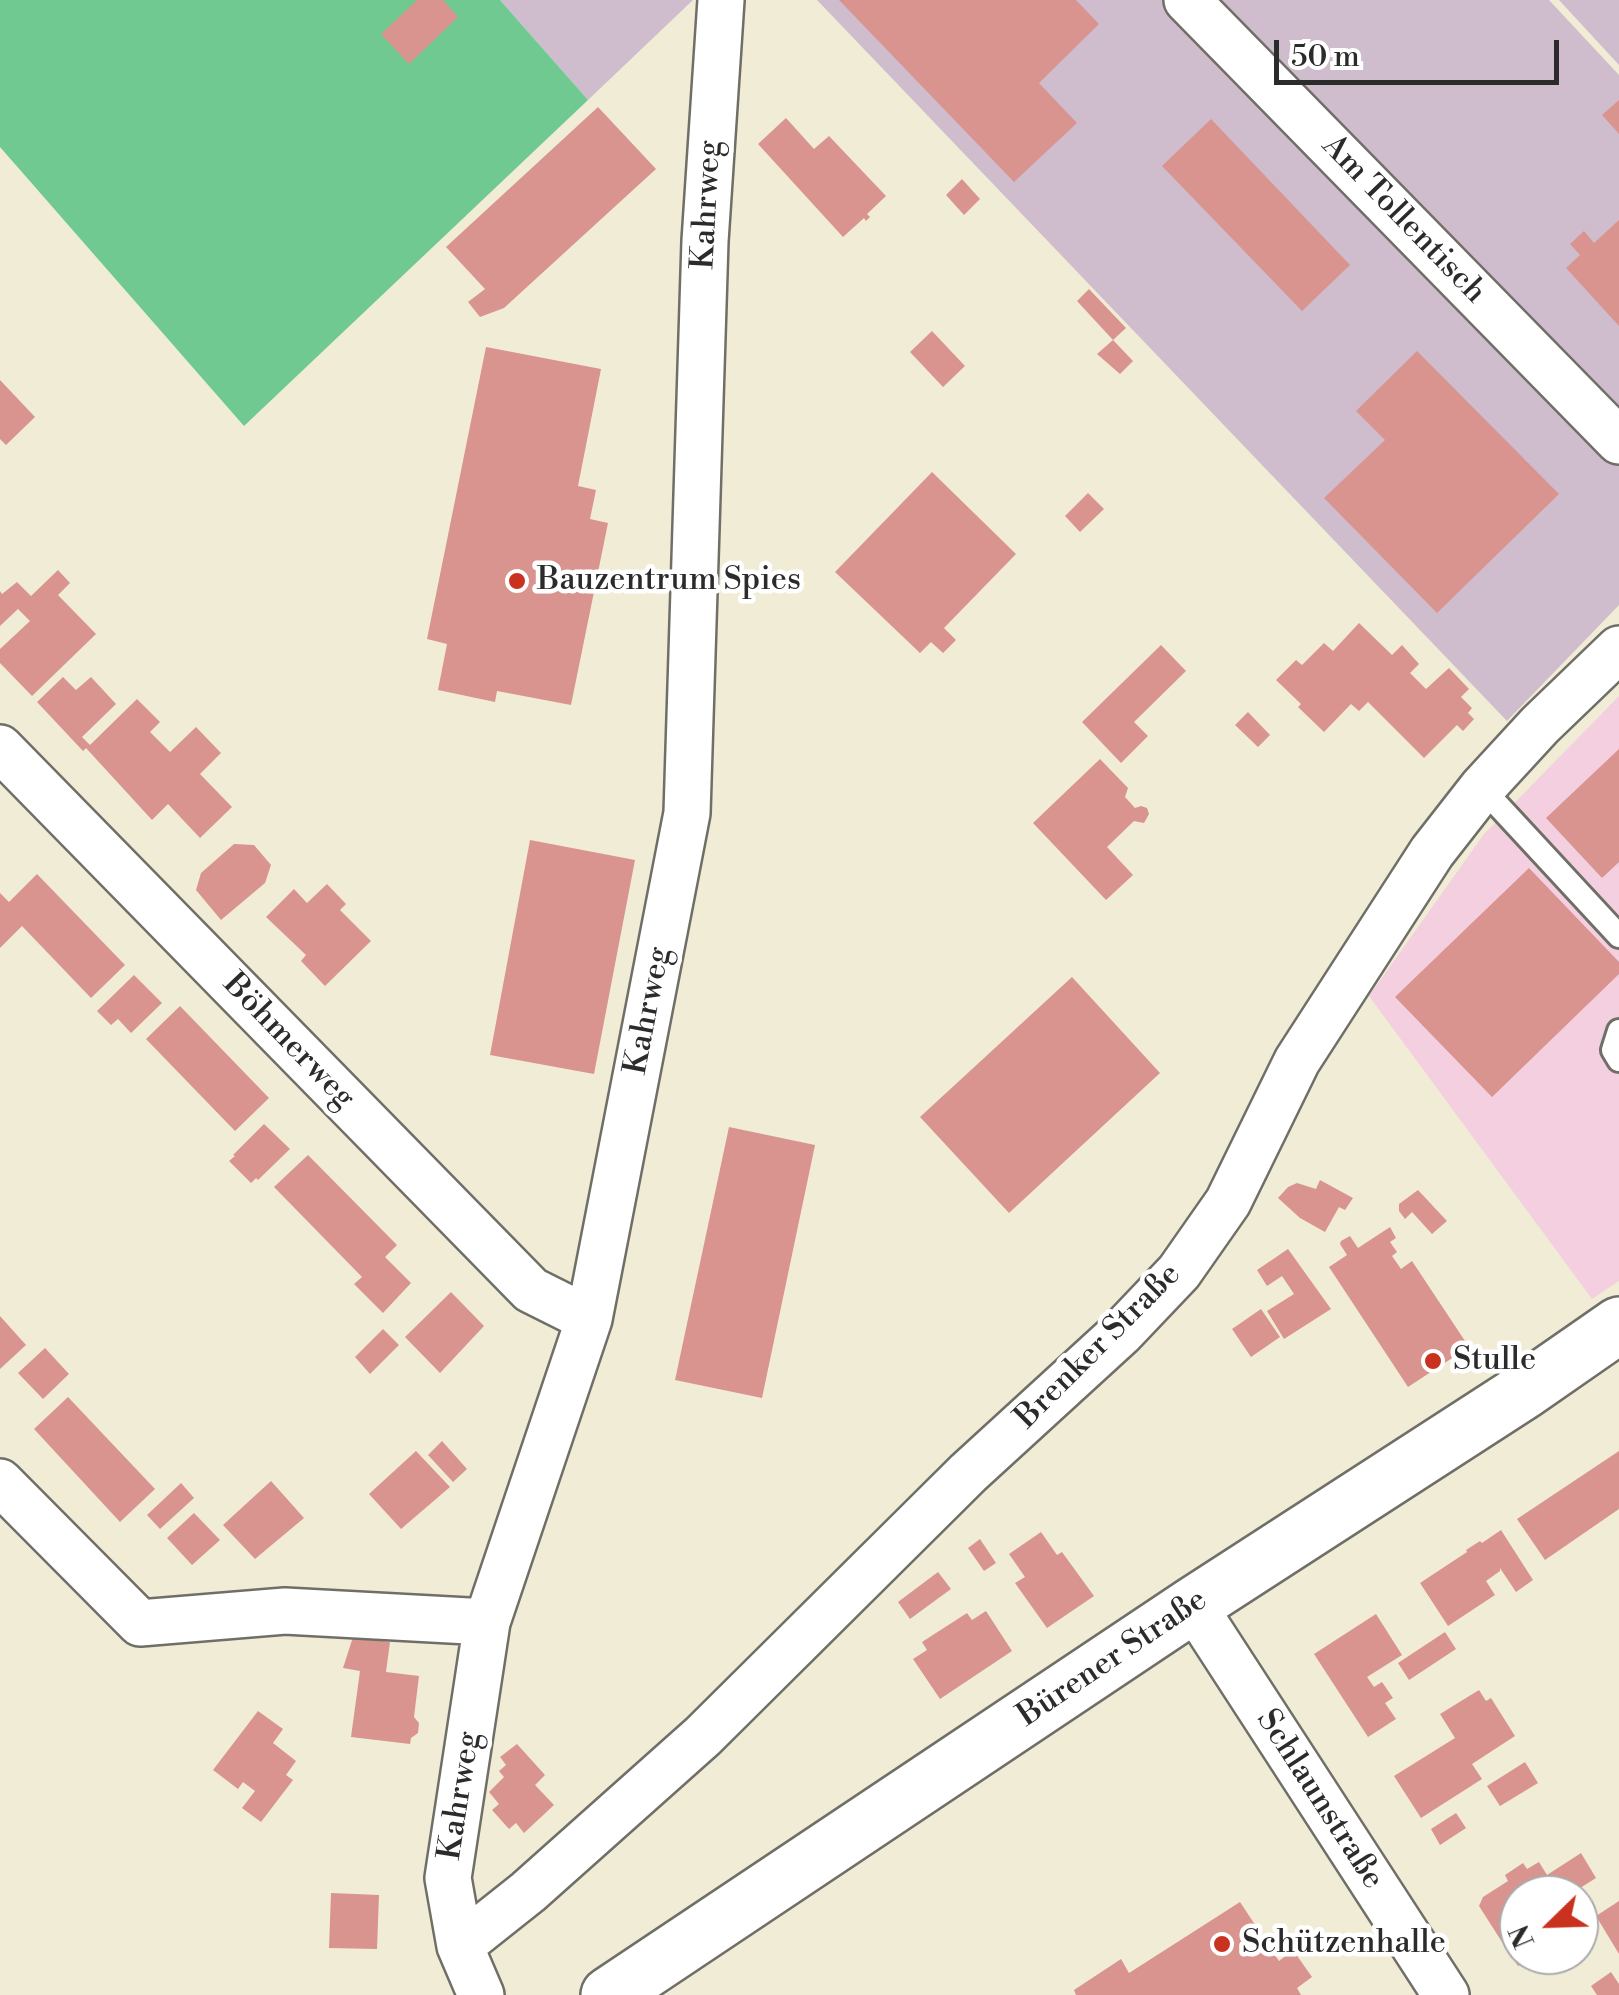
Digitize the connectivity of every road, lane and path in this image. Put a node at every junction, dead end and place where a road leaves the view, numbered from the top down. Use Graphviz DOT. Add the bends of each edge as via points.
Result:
graph roads {
  1 [pos="721,0"];
  2 [pos="1187,0"];
  3 [pos="1619,441"];
  4 [pos="1619,649"];
  5 [pos="0,748"];
  6 [pos="1482,788"];
  7 [pos="1619,936"];
  8 [pos="1619,1030"];
  9 [pos="1619,1060"];
  10 [pos="590,1318"];
  11 [pos="1619,1325"];
  12 [pos="0,1482"];
  13 [pos="1193,1605"];
  14 [pos="487,1622"];
  15 [pos="460,1946"];
  16 [pos="481,1995"];
  17 [pos="609,1995"];
  18 [pos="1446,1995"];
  1 -- 10 [label="street, Kahrweg" via="687,813"];
  2 -- 3 [label="street, Am Tollentisch"];
  4 -- 6 [label="street, Brenker Straße"];
  5 -- 10 [label="street, Böhmerweg" via="531,1290"];
  6 -- 7 [label="lane"];
  6 -- 15 [label="street, Brenker Straße" via="1432,852 1297,1061 1228,1202 1179,1272 702,1736"];
  8 -- 9 [label="lane" via="1613,1050"];
  10 -- 14 [label="street, Kahrweg"];
  11 -- 13 [label="main road, Bürener Straße"];
  12 -- 14 [label="street" via="140,1623 285,1611"];
  13 -- 17 [label="main road, Bürener Straße"];
  13 -- 18 [label="street, Schlaunstraße"];
  14 -- 15 [label="street, Kahrweg" via="448,1878"];
  15 -- 16 [label="street, Kahrweg"];
}
